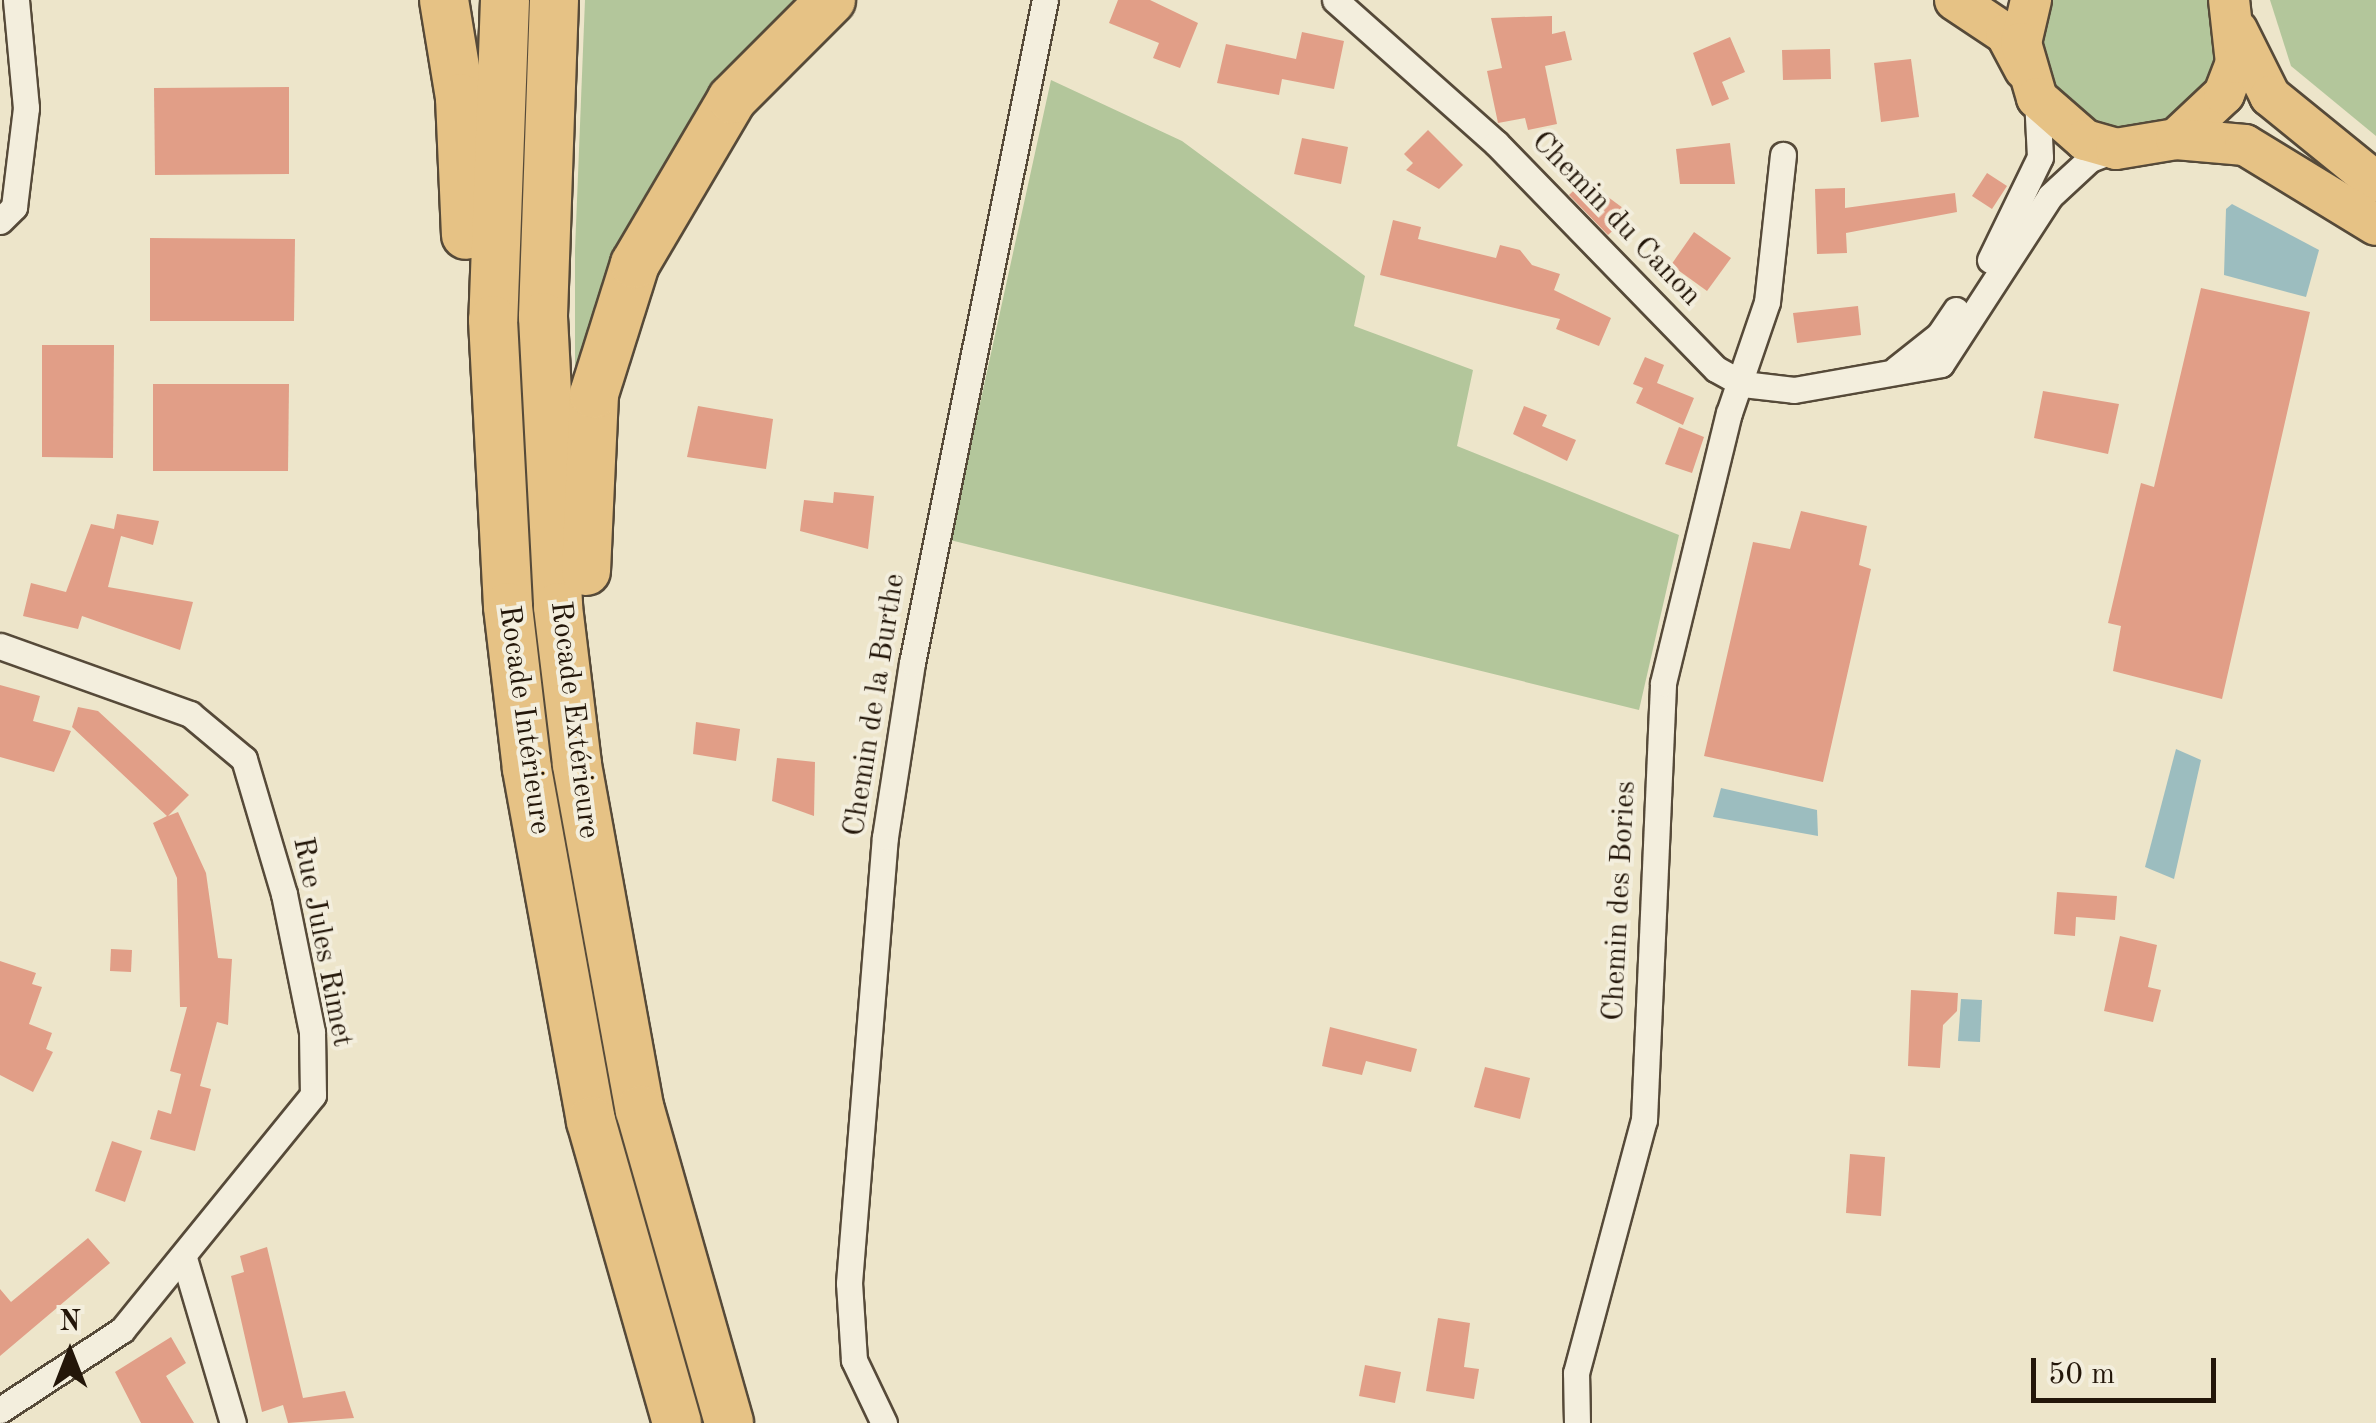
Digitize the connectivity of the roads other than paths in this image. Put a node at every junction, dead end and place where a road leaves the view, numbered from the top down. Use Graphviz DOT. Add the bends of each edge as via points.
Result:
graph roads {
  1 [pos="16,0"];
  2 [pos="444,0"];
  3 [pos="505,0"];
  4 [pos="554,0"];
  5 [pos="832,0"];
  6 [pos="1045,0"];
  7 [pos="1334,0"];
  8 [pos="1955,0"];
  9 [pos="2031,0"];
  10 [pos="2233,14"];
  11 [pos="2032,86"];
  12 [pos="2176,139"];
  13 [pos="2116,149"];
  14 [pos="1783,155"];
  15 [pos="2376,182"];
  16 [pos="0,221"];
  17 [pos="2376,224"];
  18 [pos="1887,375"];
  19 [pos="1744,384"];
  20 [pos="508,608"];
  21 [pos="0,646"];
  22 [pos="606,949"];
  23 [pos="184,1258"];
  24 [pos="0,1410"];
  25 [pos="234,1423"];
  26 [pos="677,1423"];
  27 [pos="730,1423"];
  28 [pos="884,1423"];
  29 [pos="1577,1423"];
  1 -- 16 [label="street" via="26,108 14,207"];
  2 -- 20 [label="highway" via="460,98 480,466"];
  3 -- 20 [label="highway, Rocade Intérieure" via="493,320"];
  4 -- 22 [label="highway, Rocade Extérieure" via="544,317 548,464 577,765"];
  5 -- 22 [label="highway" via="732,99 694,154 635,264 594,394 584,536"];
  6 -- 28 [label="street, Chemin de la Burthe" via="912,663 885,837 849,1283 854,1360"];
  7 -- 19 [label="street, Chemin du Canon" via="1496,143 1716,369"];
  8 -- 11 [label="main road" via="2006,34"];
  9 -- 11 [label="main road" via="2022,43"];
  10 -- 12 [label="main road" via="2224,94"];
  10 -- 15 [label="main road" via="2270,96"];
  11 -- 13 [label="main road" via="2085,140"];
  11 -- 18 [label="street" via="2040,156 2030,190 1939,335"];
  12 -- 13 [label="main road"];
  12 -- 17 [label="main road" via="2245,145"];
  13 -- 18 [label="street, Chemin du Canon" via="2090,160 2050,196 1941,364"];
  14 -- 19 [label="street, Chemin des Bories" via="1782,225"];
  18 -- 19 [label="street, Chemin du Canon" via="1794,390"];
  19 -- 29 [label="street, Chemin des Bories" via="1729,413 1663,683 1644,1120 1576,1373"];
  20 -- 26 [label="highway, Rocade Intérieure" via="527,769 591,1121"];
  21 -- 23 [label="street, Rue Jules Rimet" via="190,714 222,734 244,758 264,814 312,1032 313,1094"];
  22 -- 27 [label="highway, Rocade Extérieure" via="679,1262"];
  23 -- 24 [label="street, Rue Jules Rimet" via="122,1330"];
  23 -- 25 [label="street"];
}
